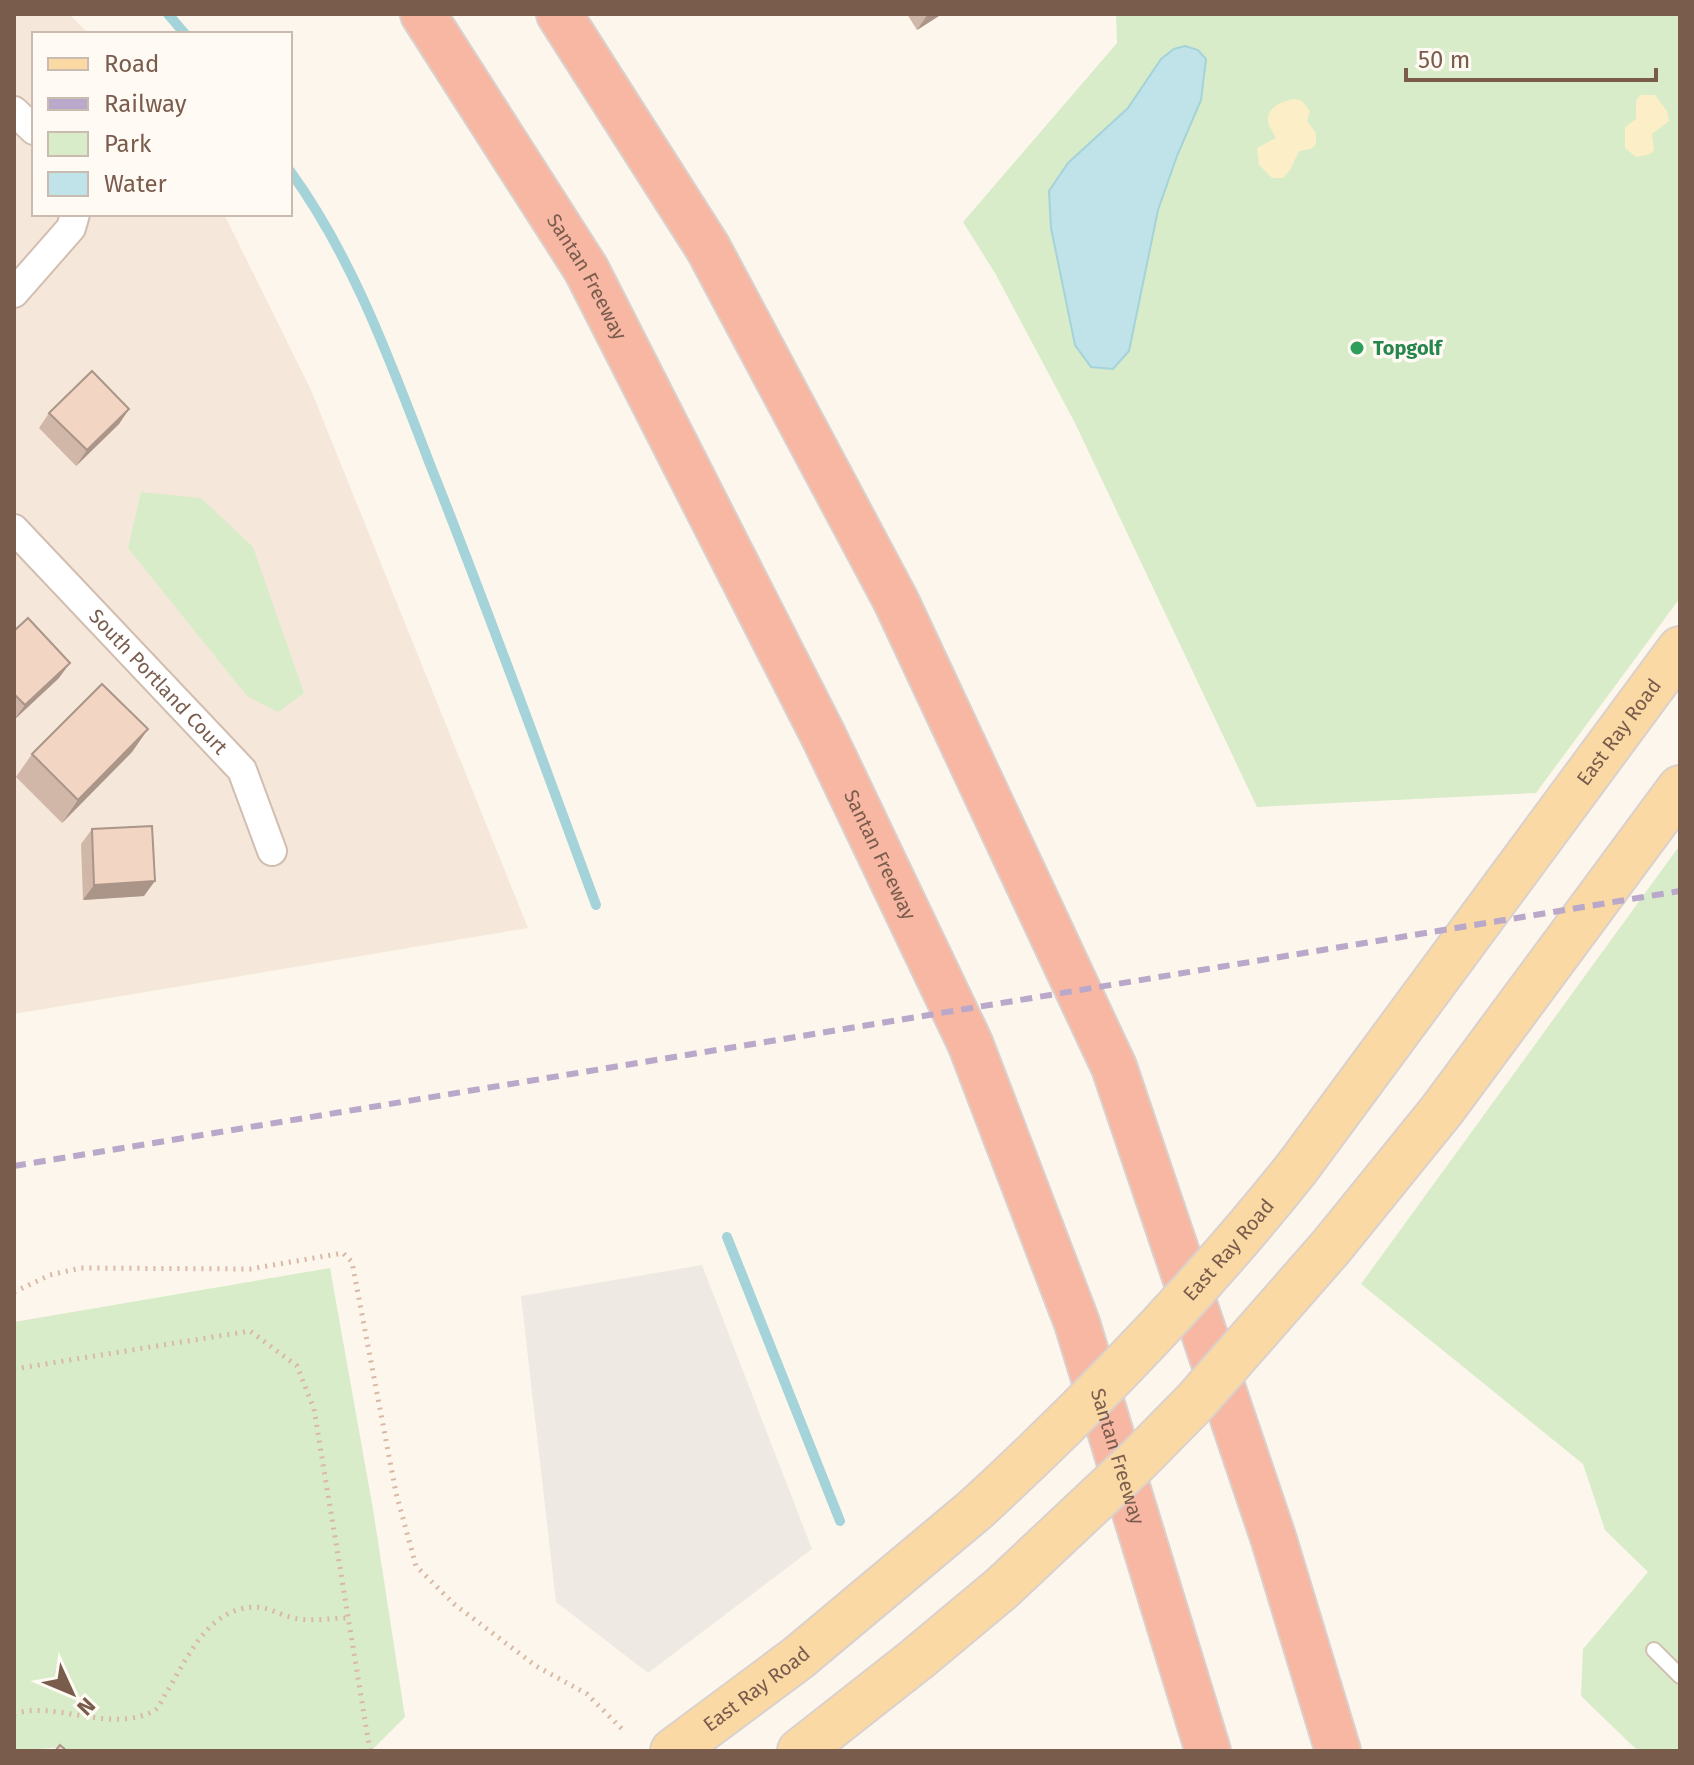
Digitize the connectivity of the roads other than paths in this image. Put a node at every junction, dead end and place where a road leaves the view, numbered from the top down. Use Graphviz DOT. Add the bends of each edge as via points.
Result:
graph roads {
  1 [pos="423,14"];
  2 [pos="559,14"];
  3 [pos="14,111"];
  4 [pos="32,128"];
  5 [pos="74,216"];
  6 [pos="14,293"];
  7 [pos="14,529"];
  8 [pos="1680,649"];
  9 [pos="1680,788"];
  10 [pos="272,851"];
  11 [pos="1654,1650"];
  12 [pos="1680,1676"];
  13 [pos="673,1751"];
  14 [pos="800,1751"];
  15 [pos="1208,1751"];
  16 [pos="1338,1751"];
  1 -- 15 [label="highway, Santan Freeway" via="586,269 824,737 970,1043 1077,1323"];
  2 -- 16 [label="highway" via="708,248 896,601 1114,1067 1268,1522"];
  3 -- 4 [label="street"];
  5 -- 6 [label="street" via="50,255"];
  7 -- 10 [label="street, South Portland Court" via="242,770"];
  8 -- 13 [label="main road, East Ray Road, bridge" via="1297,1168 1158,1330 976,1509 798,1658"];
  9 -- 14 [label="main road, bridge" via="1451,1098 1331,1247 1196,1401 1002,1588"];
  11 -- 12 [label="lane"];
}
